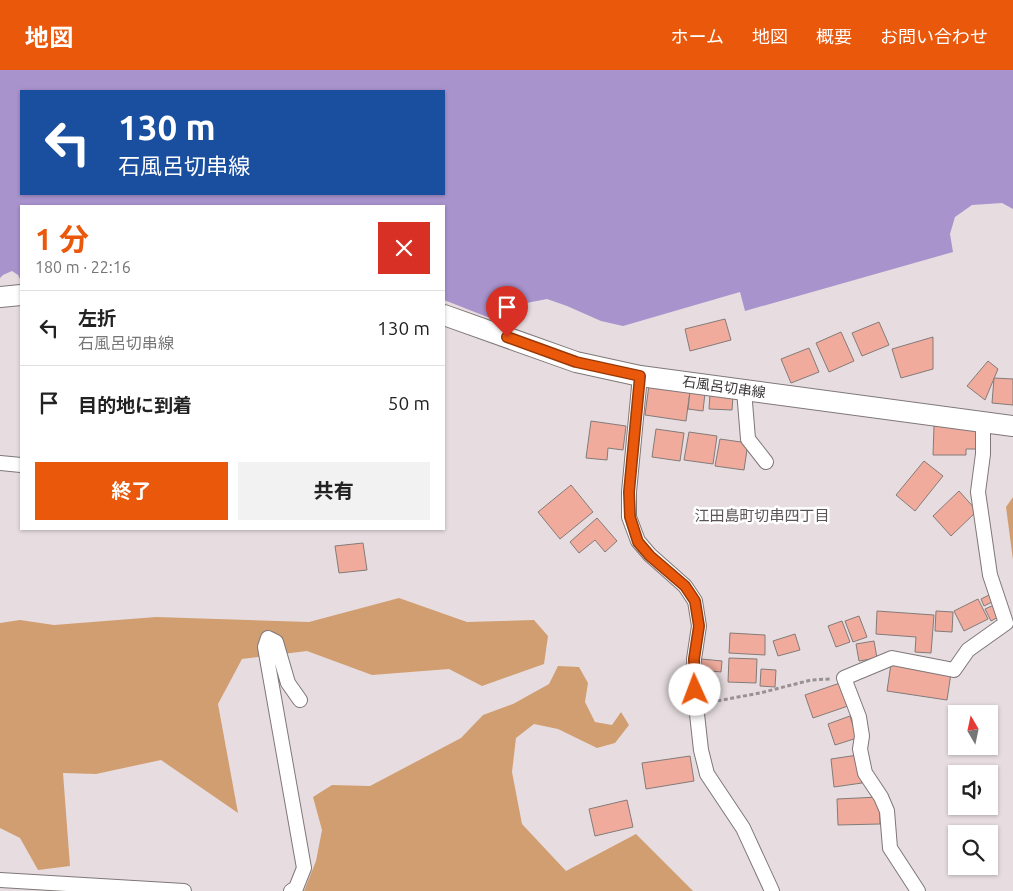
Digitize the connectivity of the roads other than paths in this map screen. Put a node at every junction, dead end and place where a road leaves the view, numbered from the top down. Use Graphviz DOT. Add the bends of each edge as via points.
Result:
graph roads {
  1 [pos="20,295"];
  2 [pos="0,297"];
  3 [pos="445,315"];
  4 [pos="640,376"];
  5 [pos="744,390"];
  6 [pos="983,422"];
  7 [pos="1013,426"];
  8 [pos="766,462"];
  9 [pos="0,463"];
  10 [pos="20,465"];
  11 [pos="300,700"];
  12 [pos="0,880"];
  13 [pos="184,891"];
  14 [pos="291,891"];
  15 [pos="772,891"];
  16 [pos="918,891"];
  1 -- 2 [label="main road"];
  3 -- 4 [label="main road, 石風呂切串線" via="576,362"];
  4 -- 5 [label="main road, 石風呂切串線"];
  4 -- 15 [label="street" via="629,492 630,517 638,542 685,586 695,601 699,626 694,659 696,705 707,774 743,828"];
  5 -- 6 [label="main road, 石風呂切串線"];
  5 -- 8 [label="street" via="748,438"];
  6 -- 7 [label="main road, 石風呂切串線"];
  6 -- 16 [label="street" via="978,492 990,575 1006,623 968,650 954,670 892,658 844,678 859,717 865,773 887,811 890,848"];
  9 -- 10 [label="street"];
  11 -- 14 [label="street" via="288,683 276,642 268,638 265,647 304,868 296,888"];
  12 -- 13 [label="street"];
}
